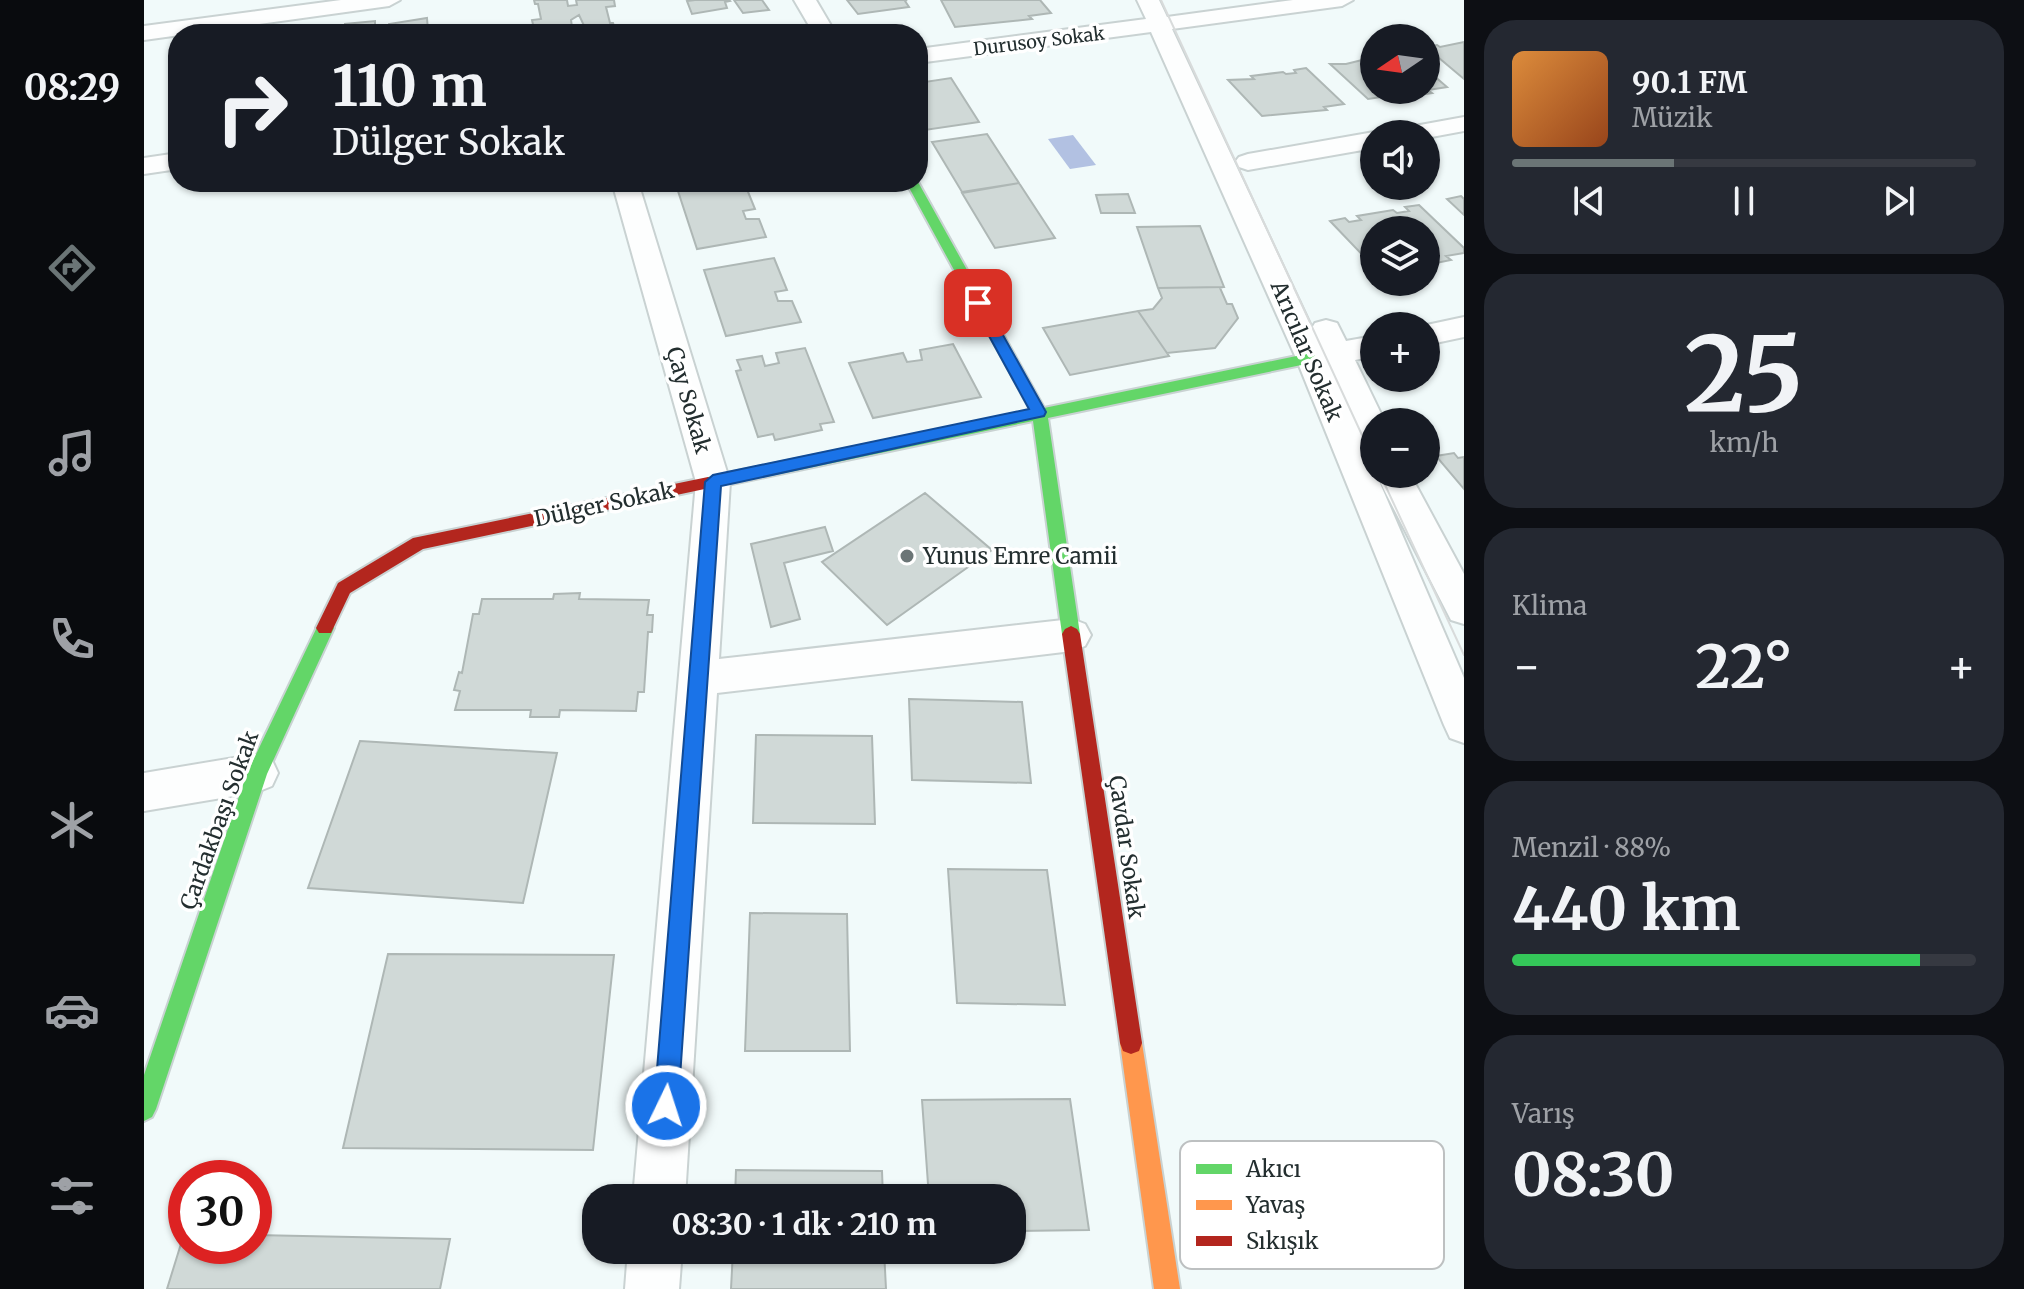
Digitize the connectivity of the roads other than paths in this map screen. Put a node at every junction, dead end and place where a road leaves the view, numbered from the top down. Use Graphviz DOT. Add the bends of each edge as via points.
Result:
graph roads {
  1 [pos="389,0"];
  2 [pos="805,0"];
  3 [pos="1342,0"];
  4 [pos="1167,12"];
  5 [pos="211,24"];
  6 [pos="819,24"];
  7 [pos="168,30"];
  8 [pos="144,33"];
  9 [pos="928,54"];
  10 [pos="1464,124"];
  11 [pos="1440,128"];
  12 [pos="1360,142"];
  13 [pos="168,162"];
  14 [pos="1248,162"];
  15 [pos="144,166"];
  16 [pos="628,192"];
  17 [pos="918,192"];
  18 [pos="1464,327"];
  19 [pos="1440,332"];
  20 [pos="1360,349"];
  21 [pos="1324,356"];
  22 [pos="1360,411"];
  23 [pos="1039,412"];
  24 [pos="713,482"];
  25 [pos="1400,488"];
  26 [pos="374,570"];
  27 [pos="1464,609"];
  28 [pos="1072,635"];
  29 [pos="698,678"];
  30 [pos="1464,725"];
  31 [pos="257,773"];
  32 [pos="144,792"];
  33 [pos="144,1109"];
  34 [pos="660,1184"];
  35 [pos="654,1264"];
  36 [pos="652,1289"];
  37 [pos="1167,1289"];
  1 -- 5 [label="street"];
  2 -- 6 [label="street"];
  3 -- 4 [label="street, Durusoy Sokak"];
  4 -- 9 [label="street, Durusoy Sokak"];
  4 -- 14 [label="street"];
  4 -- 21 [label="street, Arıcılar Sokak"];
  7 -- 8 [label="street"];
  10 -- 11 [label="street"];
  12 -- 14 [label="street"];
  13 -- 15 [label="street"];
  14 -- 21 [label="street"];
  16 -- 24 [label="street, Çay Sokak"];
  17 -- 23 [label="street"];
  18 -- 19 [label="street"];
  20 -- 21 [label="street, Dülger Sokak"];
  21 -- 22 [label="street"];
  21 -- 23 [label="street, Dülger Sokak"];
  21 -- 30 [label="street, Arıcılar Sokak"];
  23 -- 24 [label="street, Dülger Sokak"];
  23 -- 28 [label="street, Çavdar Sokak"];
  24 -- 26 [label="street, Dülger Sokak" via="419,543"];
  24 -- 29 [label="street, Çay Sokak"];
  25 -- 27 [label="street"];
  26 -- 31 [label="street, Çardakbaşı Sokak" via="344,588"];
  28 -- 29 [label="street"];
  28 -- 37 [label="street, Çavdar Sokak"];
  29 -- 34 [label="street, Çay Sokak"];
  31 -- 32 [label="street"];
  31 -- 33 [label="street, Çardakbaşı Sokak"];
  35 -- 36 [label="street"];
}
